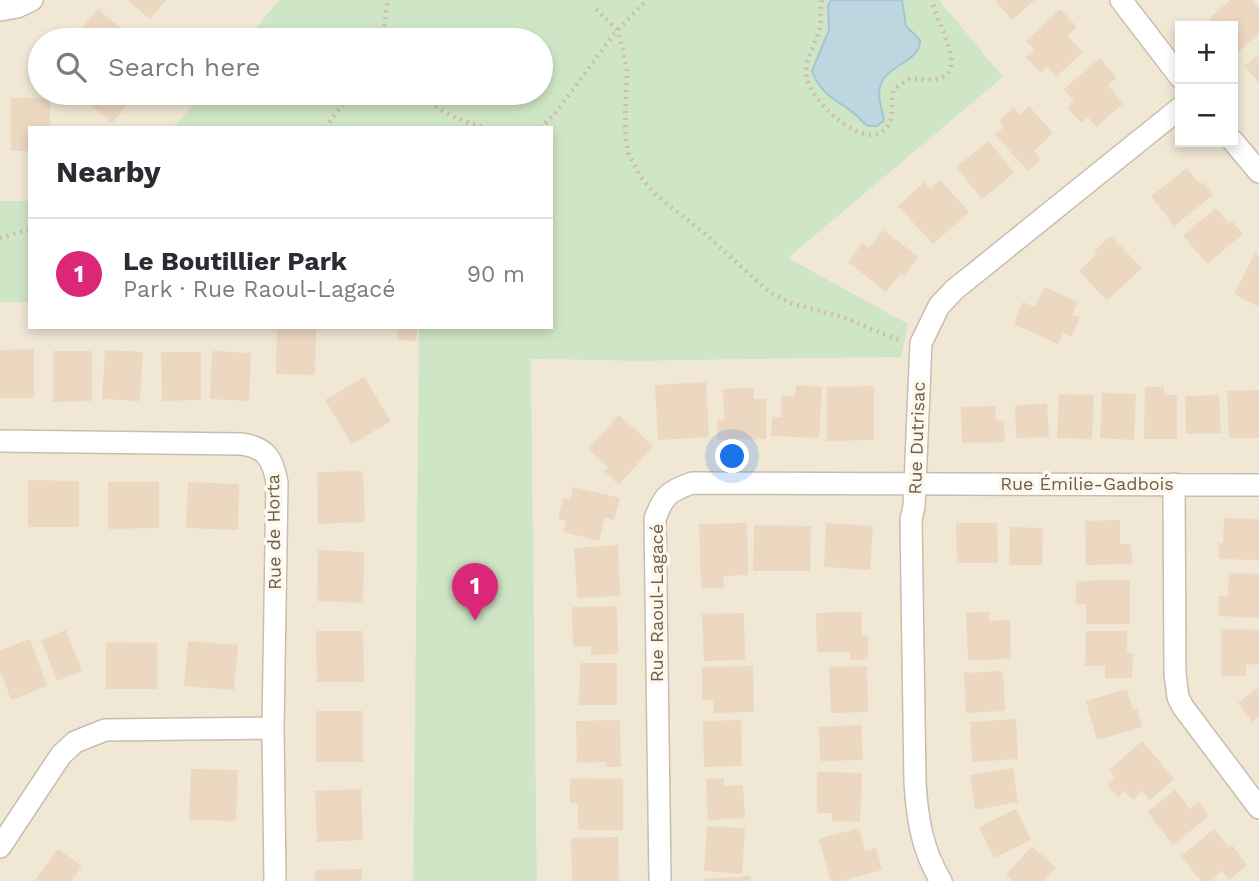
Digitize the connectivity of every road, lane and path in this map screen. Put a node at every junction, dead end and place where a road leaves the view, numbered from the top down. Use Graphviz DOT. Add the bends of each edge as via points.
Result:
graph roads {
  1 [pos="32,0"];
  2 [pos="388,0"];
  3 [pos="648,0"];
  4 [pos="822,0"];
  5 [pos="932,0"];
  6 [pos="1121,0"];
  7 [pos="596,9"];
  8 [pos="0,10"];
  9 [pos="384,28"];
  10 [pos="617,30"];
  11 [pos="1175,70"];
  12 [pos="342,105"];
  13 [pos="434,105"];
  14 [pos="1175,112"];
  15 [pos="326,126"];
  16 [pos="480,126"];
  17 [pos="542,126"];
  18 [pos="1238,147"];
  19 [pos="1259,172"];
  20 [pos="28,230"];
  21 [pos="0,238"];
  22 [pos="921,343"];
  23 [pos="0,441"];
  24 [pos="915,484"];
  25 [pos="1174,484"];
  26 [pos="1259,485"];
  27 [pos="273,728"];
  28 [pos="1259,807"];
  29 [pos="0,847"];
  30 [pos="275,881"];
  31 [pos="660,881"];
  32 [pos="941,881"];
  1 -- 8 [label="street"];
  2 -- 9 [label="path"];
  3 -- 10 [label="path"];
  4 -- 5 [label="path" via="820,28 805,68 810,91 856,132 869,135 879,134 887,126 894,89 903,81 936,81 947,75 952,55"];
  6 -- 11 [label="street"];
  7 -- 10 [label="path"];
  10 -- 17 [label="path"];
  10 -- 22 [label="path" via="627,71 628,153 653,192 769,292 893,338"];
  12 -- 15 [label="path"];
  13 -- 16 [label="path"];
  14 -- 22 [label="street, Rue Dutrisac" via="954,290 939,306"];
  18 -- 19 [label="street"];
  20 -- 21 [label="path"];
  22 -- 24 [label="street, Rue Dutrisac"];
  23 -- 27 [label="street, Rue de Horta" via="241,444 269,456 277,483"];
  24 -- 25 [label="street, Rue Émilie-Gadbois"];
  24 -- 31 [label="street, Rue Raoul-Lagacé" via="692,483 673,490 661,503 655,519"];
  24 -- 32 [label="street, Rue Dutrisac" via="911,519 916,807 924,844"];
  25 -- 26 [label="street, Rue Émilie-Gadbois"];
  25 -- 28 [label="street" via="1178,696"];
  27 -- 29 [label="street" via="105,730 90,734 61,755"];
  27 -- 30 [label="street, Rue de Horta"];
}
